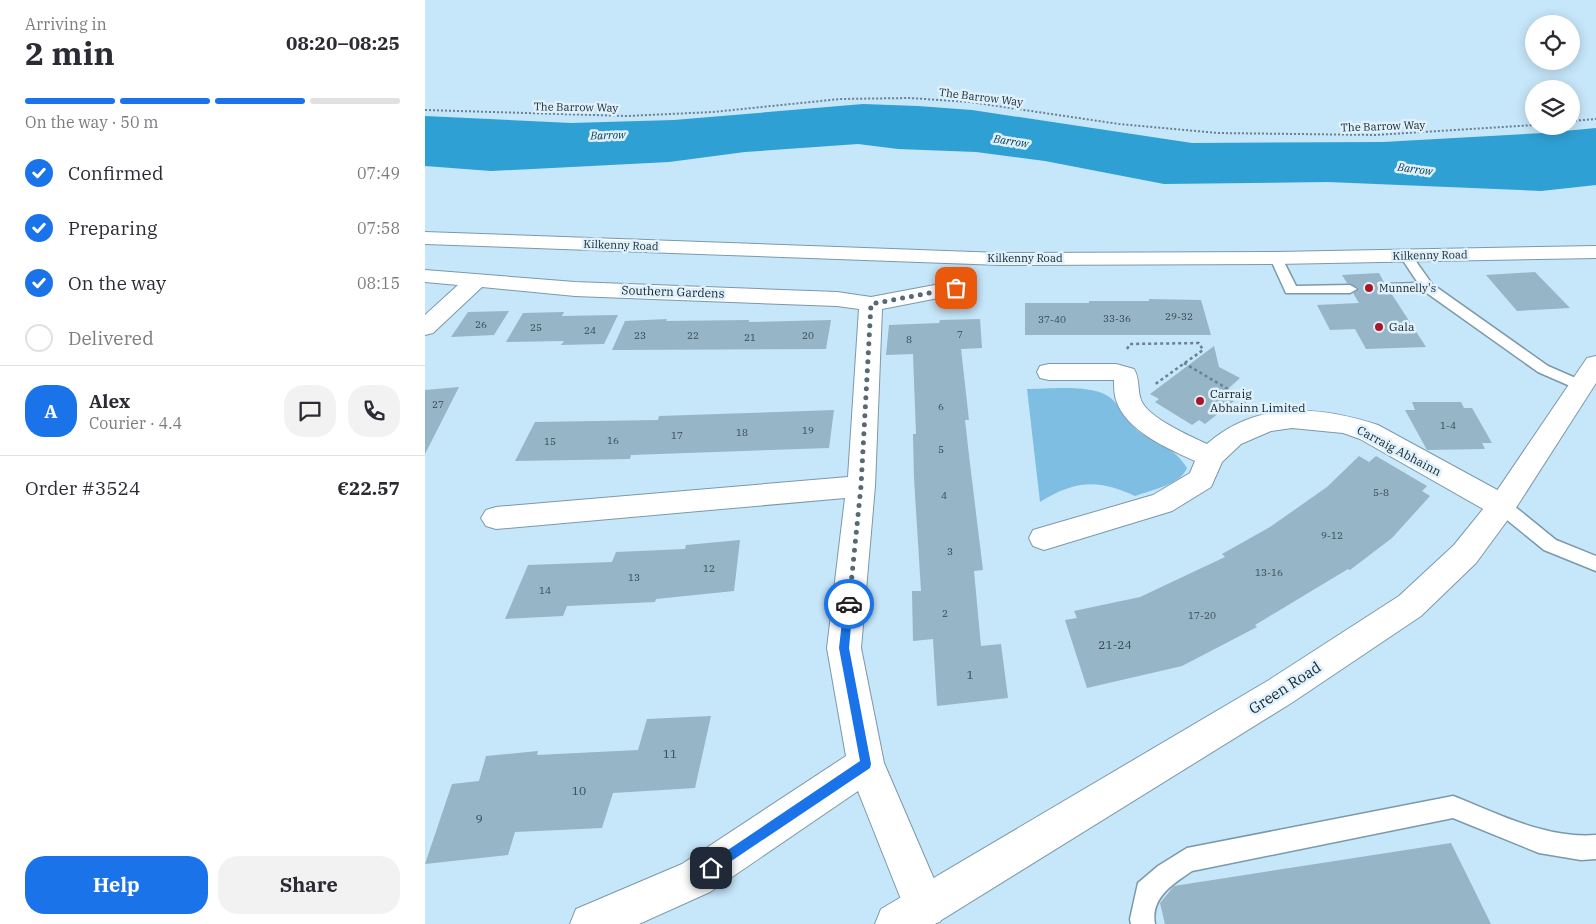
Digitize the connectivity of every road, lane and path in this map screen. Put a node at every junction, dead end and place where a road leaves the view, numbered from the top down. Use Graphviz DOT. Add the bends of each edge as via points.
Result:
graph roads {
  1 [pos="425,110"];
  2 [pos="1596,119"];
  3 [pos="1580,121"];
  4 [pos="1525,126"];
  5 [pos="425,238"];
  6 [pos="1596,252"];
  7 [pos="1406,256"];
  8 [pos="1276,258"];
  9 [pos="425,276"];
  10 [pos="475,282"];
  11 [pos="1427,287"];
  12 [pos="956,288"];
  13 [pos="1388,288"];
  14 [pos="1350,289"];
  15 [pos="871,304"];
  16 [pos="425,328"];
  17 [pos="1184,363"];
  18 [pos="1596,364"];
  19 [pos="1049,372"];
  20 [pos="1116,372"];
  21 [pos="1582,386"];
  22 [pos="1128,400"];
  23 [pos="1266,422"];
  24 [pos="1210,457"];
  25 [pos="861,486"];
  26 [pos="1502,506"];
  27 [pos="496,518"];
  28 [pos="1044,538"];
  29 [pos="1596,564"];
  30 [pos="866,764"];
  31 [pos="1596,847"];
  32 [pos="910,916"];
  33 [pos="591,924"];
  34 [pos="1143,924"];
  1 -- 4 [label="path, The Barrow Way" via="627,116 713,112 840,99 909,98 970,102 1119,124 1218,134 1376,135"];
  2 -- 3 [label="path"];
  5 -- 8 [label="street, Kilkenny Road" via="1001,259"];
  6 -- 7 [label="street, Kilkenny Road"];
  7 -- 8 [label="street, Kilkenny Road"];
  7 -- 11 [label="lane"];
  8 -- 14 [label="lane" via="1291,290"];
  9 -- 10 [label="street, Southern Gardens"];
  10 -- 15 [label="street, Southern Gardens" via="837,299"];
  10 -- 16 [label="street"];
  11 -- 13 [label="lane"];
  11 -- 21 [label="lane" via="1543,369"];
  12 -- 15 [label="street, Southern Gardens"];
  15 -- 25 [label="street"];
  17 -- 20 [label="path" via="1203,350 1199,343 1130,344"];
  17 -- 22 [label="path" via="1148,390"];
  17 -- 23 [label="path" via="1238,395"];
  18 -- 21 [label="street, Green Road"];
  19 -- 20 [label="street"];
  20 -- 22 [label="street" via="1125,376"];
  21 -- 26 [label="street, Green Road"];
  22 -- 24 [label="street" via="1137,415"];
  23 -- 24 [label="street, Carraig Abhainn" via="1232,436"];
  23 -- 26 [label="street, Carraig Abhainn" via="1292,419 1345,424 1369,432"];
  24 -- 28 [label="street, Carraig Abhainn" via="1201,480 1162,503"];
  25 -- 27 [label="street"];
  25 -- 30 [label="street" via="844,648"];
  26 -- 29 [label="lane" via="1550,545"];
  26 -- 32 [label="street, Green Road" via="1465,554 1410,606 1281,691"];
  30 -- 32 [label="street"];
  30 -- 33 [label="street" via="696,878"];
  31 -- 34 [label="lane" via="1581,848 1539,841 1453,807 1187,860 1147,892"];
}
